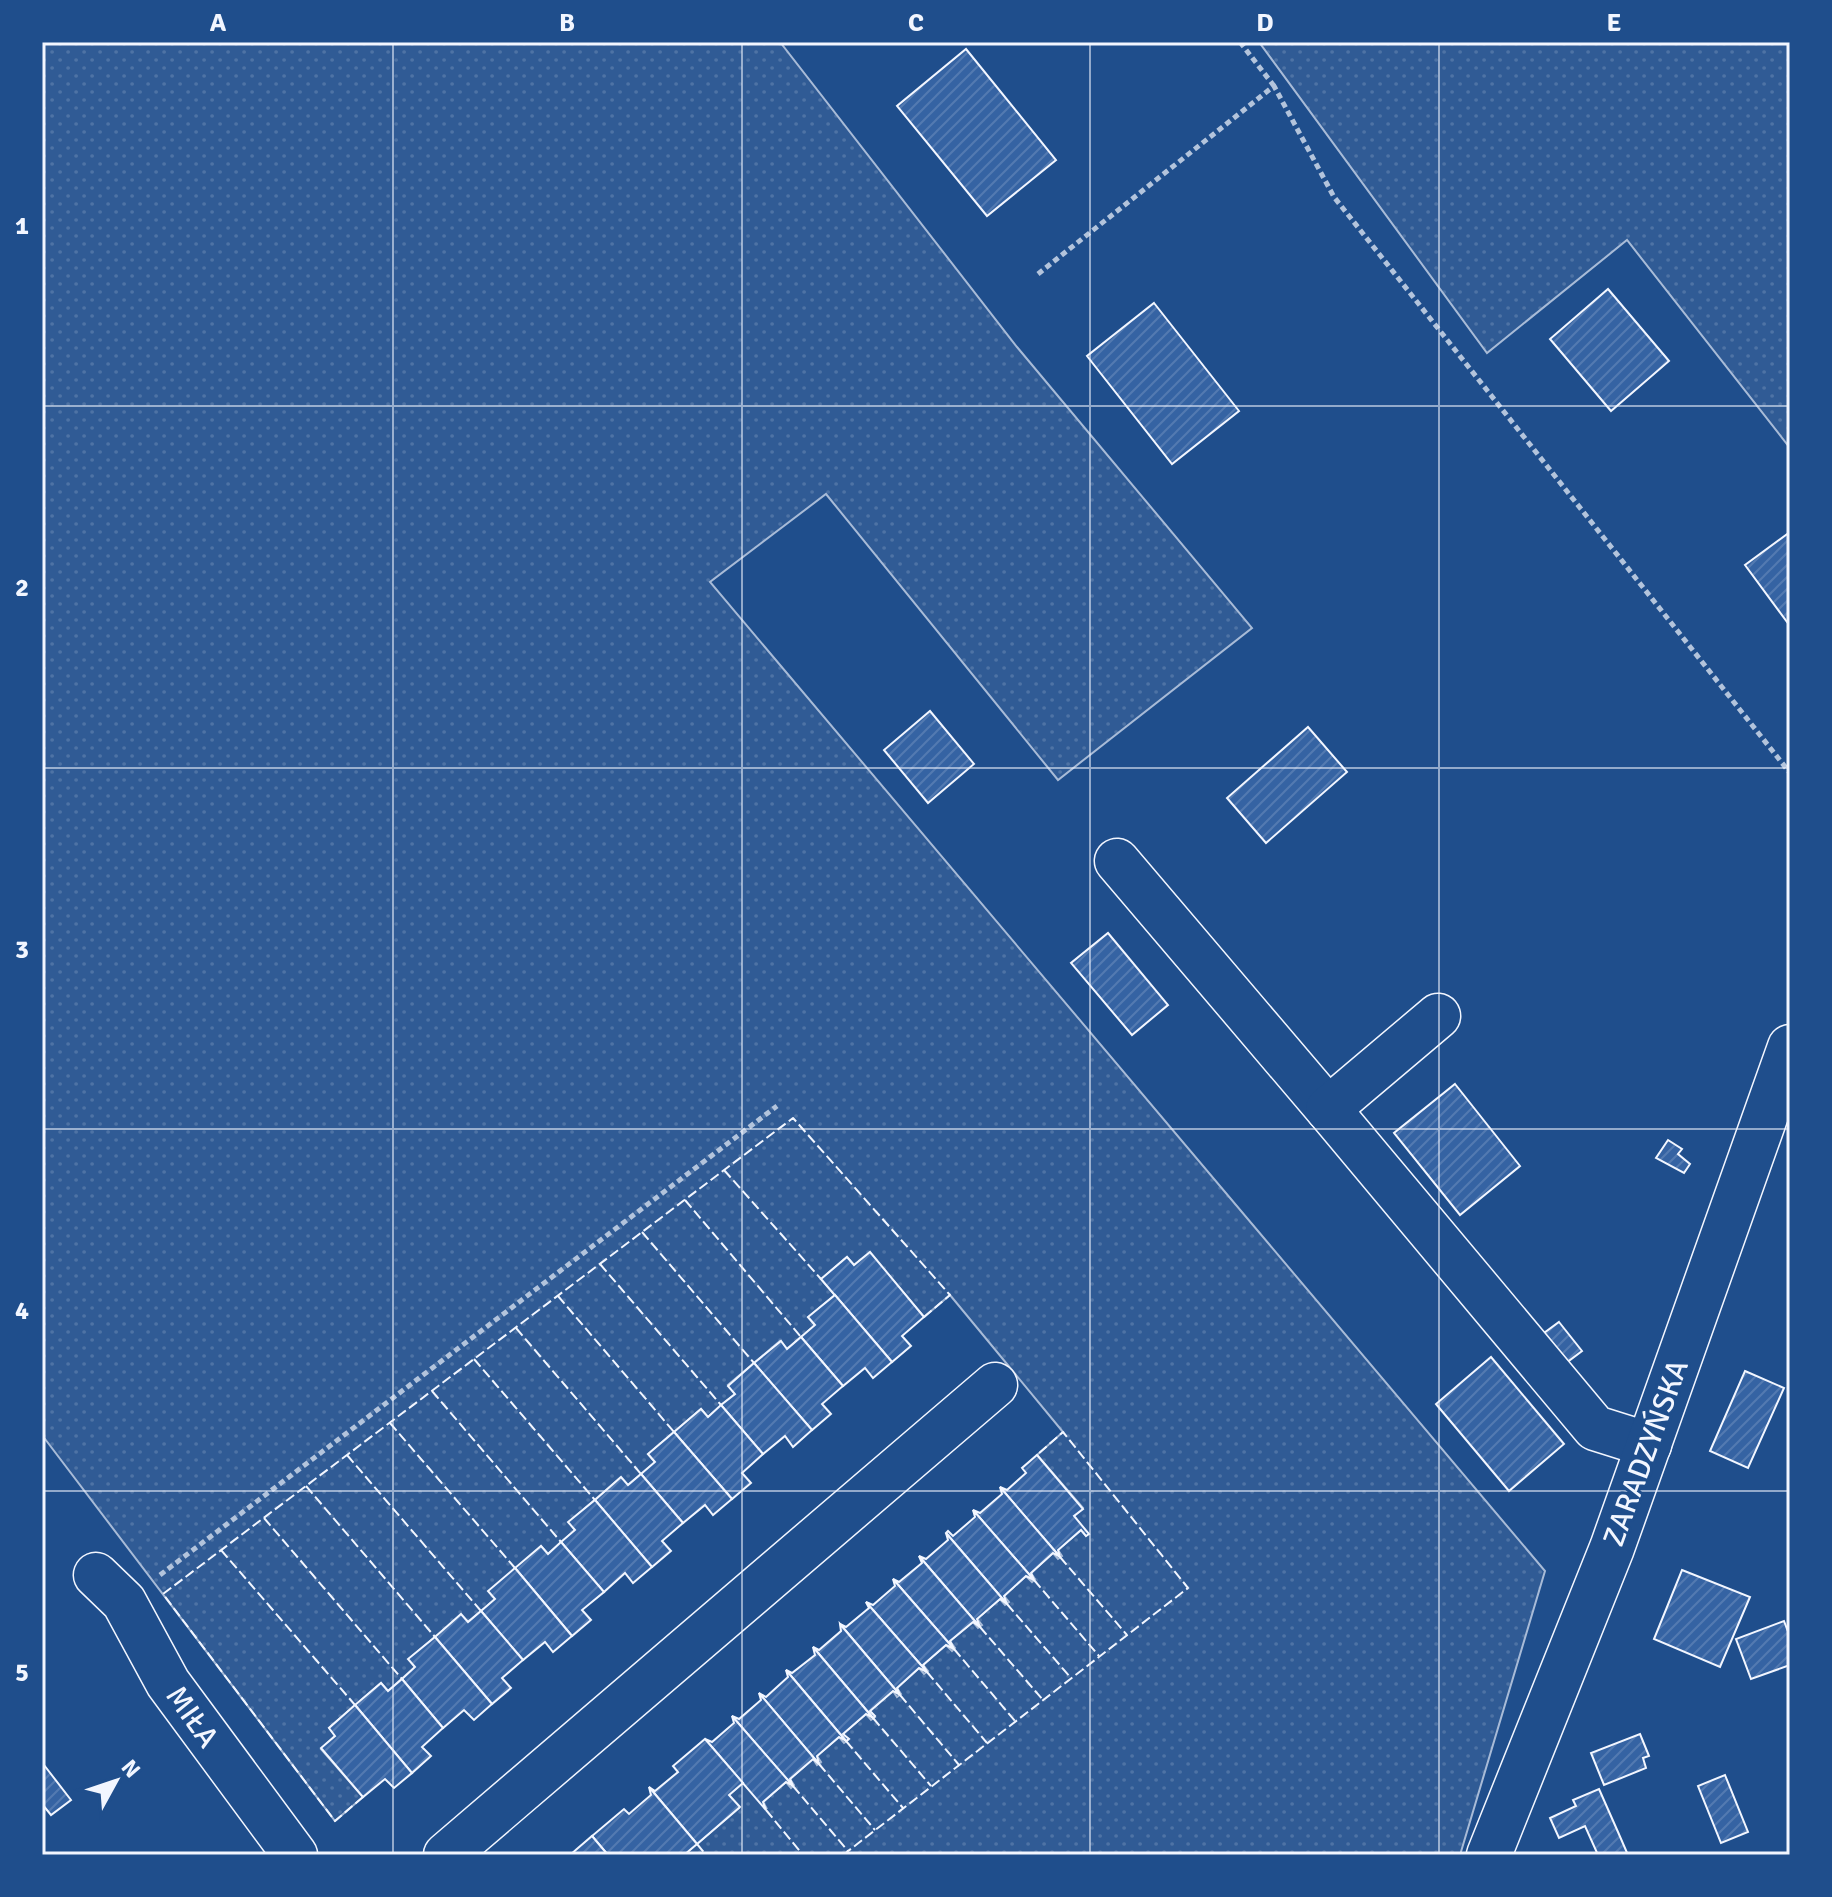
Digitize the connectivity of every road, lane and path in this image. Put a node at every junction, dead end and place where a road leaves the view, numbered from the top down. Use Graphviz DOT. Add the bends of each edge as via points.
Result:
graph roads {
  1 [pos="1240,42"];
  2 [pos="1274,86"];
  3 [pos="1038,274"];
  4 [pos="1790,773"];
  5 [pos="1117,861"];
  6 [pos="1438,1016"];
  7 [pos="1790,1047"];
  8 [pos="777,1106"];
  9 [pos="1328,1109"];
  10 [pos="995,1385"];
  11 [pos="1649,1445"];
  12 [pos="110,1588"];
  13 [pos="295,1855"];
  14 [pos="446,1855"];
  15 [pos="1489,1855"];
  1 -- 2 [label="path"];
  2 -- 3 [label="path"];
  2 -- 4 [label="path" via="1334,197"];
  5 -- 9 [label="street"];
  6 -- 9 [label="street"];
  7 -- 11 [label="street, ZARADZYŃSKA"];
  8 -- 12 [label="path"];
  9 -- 11 [label="street" via="1595,1428"];
  10 -- 14 [label="street"];
  11 -- 15 [label="street, ZARADZYŃSKA"];
  12 -- 13 [label="street, MIŁA" via="168,1683"];
}
